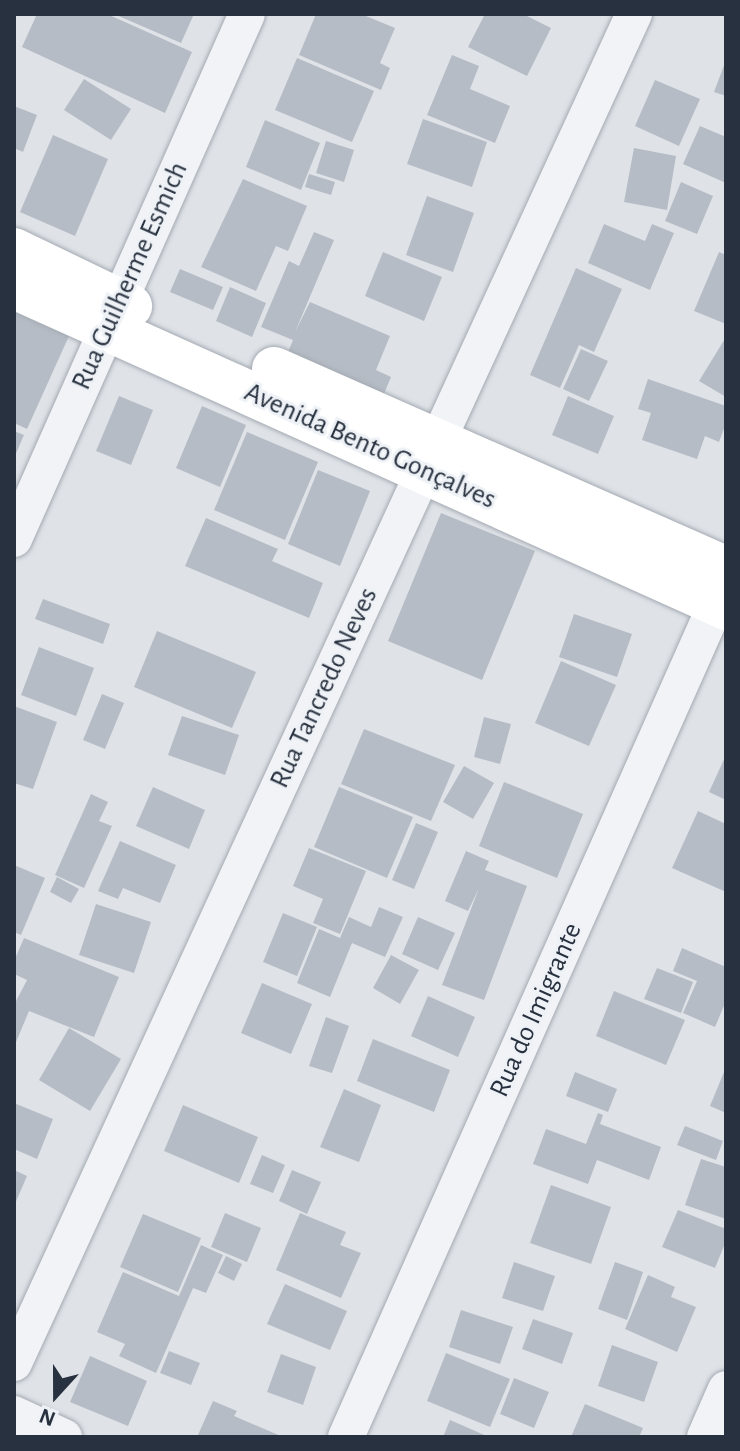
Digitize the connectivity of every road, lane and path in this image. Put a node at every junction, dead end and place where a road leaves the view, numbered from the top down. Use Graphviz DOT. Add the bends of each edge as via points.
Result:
graph roads {
  1 [pos="247,14"];
  2 [pos="634,14"];
  3 [pos="14,250"];
  4 [pos="14,287"];
  5 [pos="112,314"];
  6 [pos="432,456"];
  7 [pos="14,539"];
  8 [pos="724,590"];
  9 [pos="14,1363"];
  10 [pos="726,1389"];
  11 [pos="14,1414"];
  12 [pos="64,1437"];
  13 [pos="346,1437"];
  14 [pos="705,1437"];
  1 -- 5 [label="street, Rua Guilherme Esmich"];
  2 -- 6 [label="street, Rua Tancredo Neves"];
  3 -- 5 [label="main road, Avenida Bento Gonçalves"];
  4 -- 5 [label="main road, Avenida Bento Gonçalves"];
  5 -- 6 [label="main road, Avenida Bento Gonçalves"];
  5 -- 7 [label="street, Rua Guilherme Esmich"];
  6 -- 8 [label="main road, Avenida Bento Gonçalves"];
  6 -- 9 [label="street, Rua Tancredo Neves"];
  8 -- 13 [label="street, Rua do Imigrante"];
  10 -- 14 [label="street"];
  11 -- 12 [label="street"];
}
